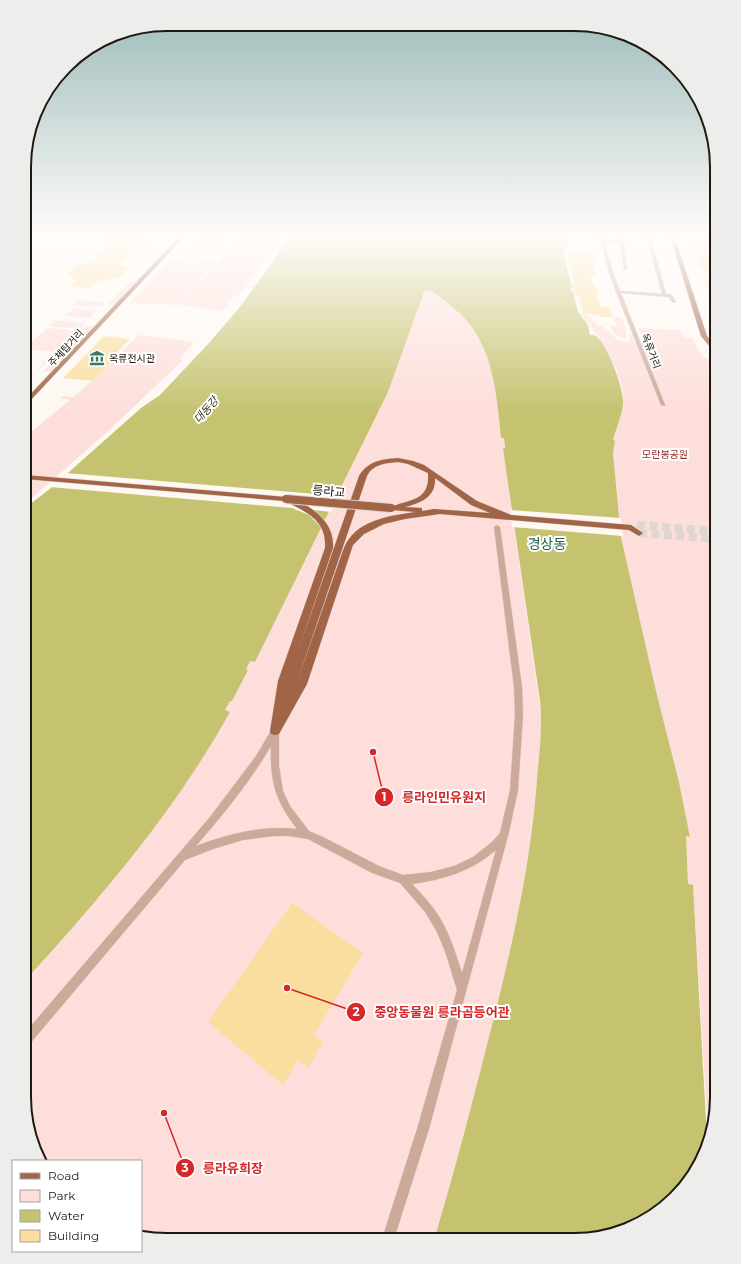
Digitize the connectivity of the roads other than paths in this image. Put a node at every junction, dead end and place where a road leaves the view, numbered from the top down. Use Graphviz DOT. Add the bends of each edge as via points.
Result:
graph roads {
  1 [pos="129,294"];
  2 [pos="619,294"];
  3 [pos="648,294"];
  4 [pos="691,294"];
  5 [pos="697,294"];
  6 [pos="664,295"];
  7 [pos="674,302"];
  8 [pos="710,334"];
  9 [pos="710,343"];
  10 [pos="31,396"];
  11 [pos="663,405"];
  12 [pos="431,472"];
  13 [pos="31,478"];
  14 [pos="286,499"];
  15 [pos="391,508"];
  16 [pos="438,512"];
  17 [pos="512,518"];
  18 [pos="497,527"];
  19 [pos="635,529"];
  20 [pos="275,731"];
  21 [pos="505,832"];
  22 [pos="307,834"];
  23 [pos="182,857"];
  24 [pos="402,879"];
  25 [pos="462,991"];
  26 [pos="31,1034"];
  27 [pos="390,1233"];
  1 -- 10 [label="main road, 주체탑거리"];
  2 -- 11 [label="street, 옥류거리"];
  3 -- 6 [label="street"];
  4 -- 9 [label="main road" via="704,336"];
  5 -- 8 [label="main road"];
  6 -- 7 [label="street" via="670,296"];
  12 -- 15 [label="main road" via="432,488 428,494"];
  12 -- 17 [label="main road" via="481,507"];
  12 -- 20 [label="main road" via="412,462 398,460 374,465 363,476"];
  13 -- 14 [label="main road, 릉라교"];
  14 -- 15 [label="main road, 릉라교, bridge"];
  14 -- 20 [label="main road" via="318,518 327,528 330,538 329,548 283,681"];
  15 -- 16 [label="main road, 릉라교"];
  16 -- 17 [label="main road, 릉라교"];
  16 -- 20 [label="main road" via="385,521 368,528 353,539 302,684"];
  17 -- 19 [label="main road, 릉라교"];
  18 -- 21 [label="street" via="518,687 519,715 514,790"];
  20 -- 22 [label="street" via="277,785 291,815"];
  20 -- 23 [label="street" via="234,793"];
  21 -- 24 [label="street" via="493,848 462,867 427,878"];
  21 -- 25 [label="street"];
  22 -- 23 [label="street" via="250,834 207,846"];
  22 -- 24 [label="street" via="371,867"];
  23 -- 26 [label="street"];
  24 -- 25 [label="street" via="436,921"];
  25 -- 27 [label="street"];
}
